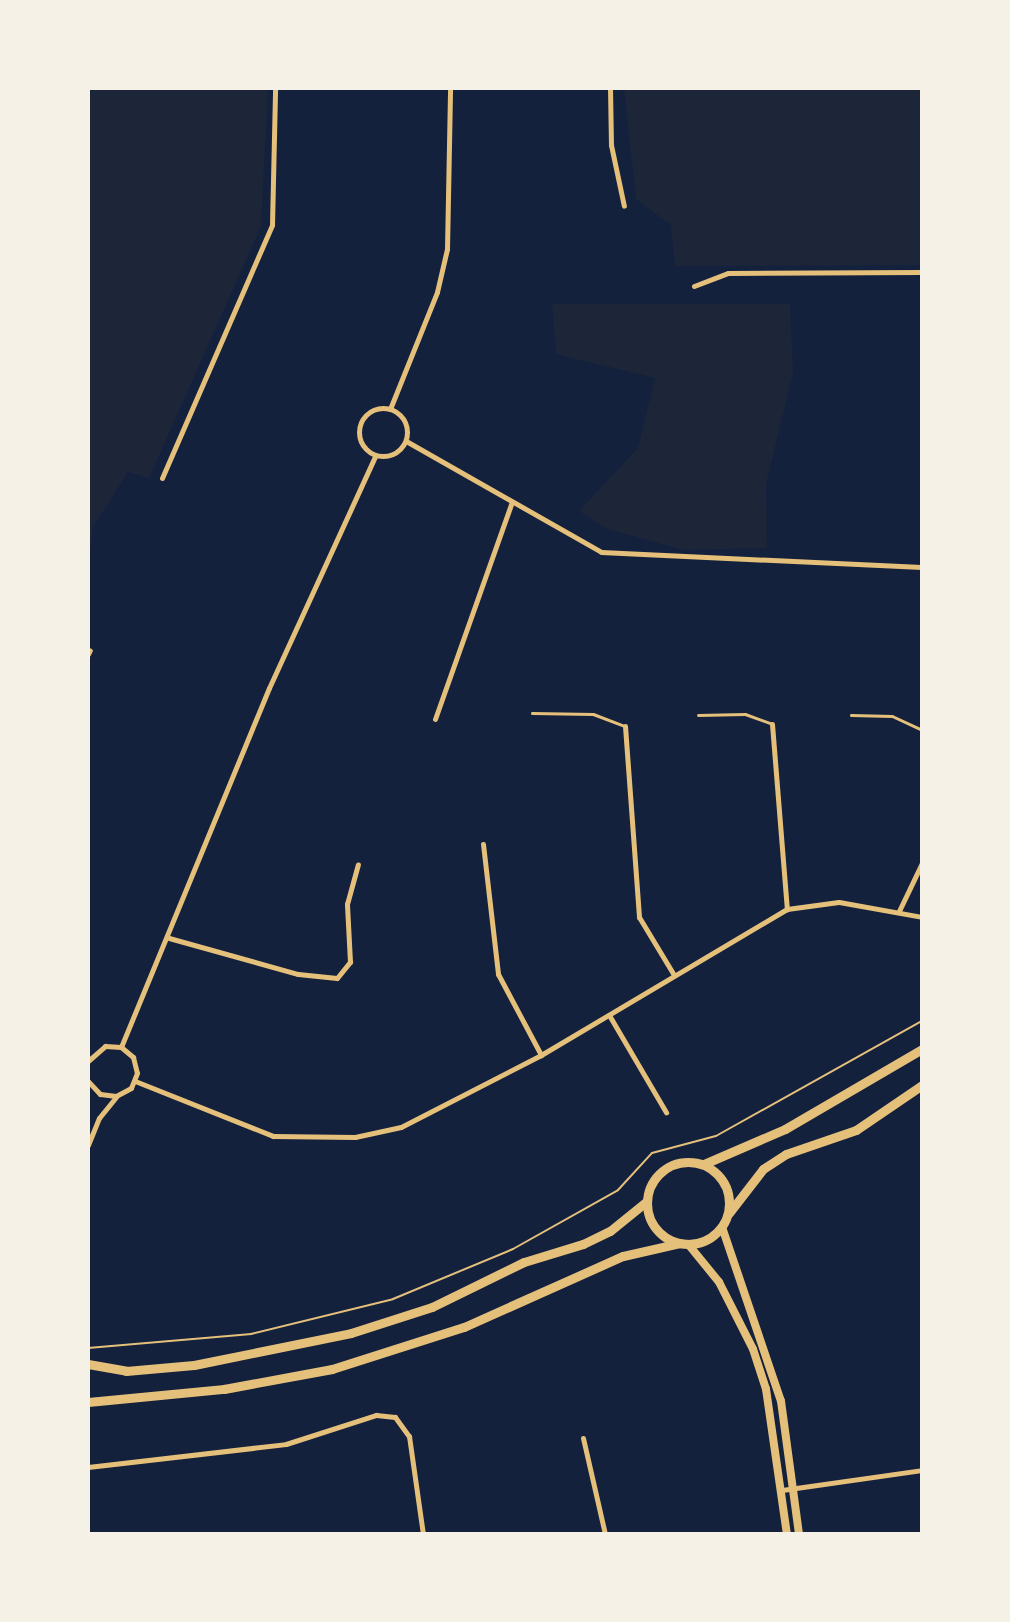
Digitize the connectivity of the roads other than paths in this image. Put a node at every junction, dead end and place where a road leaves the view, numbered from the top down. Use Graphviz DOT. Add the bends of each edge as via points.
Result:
graph roads {
  1 [pos="275,88"];
  2 [pos="450,88"];
  3 [pos="610,88"];
  4 [pos="624,206"];
  5 [pos="922,272"];
  6 [pos="694,286"];
  7 [pos="390,409"];
  8 [pos="406,441"];
  9 [pos="375,456"];
  10 [pos="162,478"];
  11 [pos="512,502"];
  12 [pos="922,567"];
  13 [pos="532,713"];
  14 [pos="698,715"];
  15 [pos="851,715"];
  16 [pos="435,719"];
  17 [pos="772,724"];
  18 [pos="625,726"];
  19 [pos="922,730"];
  20 [pos="922,745"];
  21 [pos="483,844"];
  22 [pos="358,864"];
  23 [pos="787,909"];
  24 [pos="899,911"];
  25 [pos="922,917"];
  26 [pos="169,938"];
  27 [pos="674,975"];
  28 [pos="609,1015"];
  29 [pos="121,1047"];
  30 [pos="922,1049"];
  31 [pos="541,1055"];
  32 [pos="88,1061"];
  33 [pos="135,1081"];
  34 [pos="88,1085"];
  35 [pos="922,1085"];
  36 [pos="116,1096"];
  37 [pos="666,1112"];
  38 [pos="88,1145"];
  39 [pos="704,1164"];
  40 [pos="646,1202"];
  41 [pos="728,1214"];
  42 [pos="722,1227"];
  43 [pos="684,1244"];
  44 [pos="88,1364"];
  45 [pos="88,1402"];
  46 [pos="583,1438"];
  47 [pos="88,1467"];
  48 [pos="922,1470"];
  49 [pos="794,1488"];
  50 [pos="782,1490"];
  51 [pos="423,1534"];
  52 [pos="605,1534"];
  53 [pos="787,1534"];
  54 [pos="799,1534"];
  1 -- 10 [label="street" via="272,225"];
  2 -- 7 [label="street" via="447,249 437,292"];
  3 -- 4 [label="street" via="611,145"];
  5 -- 6 [label="street" via="728,273"];
  7 -- 8 [label="street" via="403,420"];
  7 -- 9 [label="street" via="367,414 358,429 362,445"];
  8 -- 9 [label="street" via="395,453"];
  8 -- 11 [label="street"];
  9 -- 26 [label="street" via="269,688"];
  11 -- 12 [label="street" via="601,552 659,559"];
  11 -- 16 [label="street"];
  13 -- 18 [label="lane" via="593,714"];
  14 -- 17 [label="lane" via="745,714"];
  15 -- 19 [label="lane" via="892,716"];
  17 -- 23 [label="street"];
  18 -- 27 [label="street" via="637,906 643,927"];
  20 -- 24 [label="street" via="922,863"];
  21 -- 31 [label="street" via="498,974"];
  22 -- 26 [label="street" via="347,904 350,962 337,978 298,974"];
  23 -- 24 [label="street" via="839,902"];
  23 -- 27 [label="street"];
  24 -- 25 [label="street"];
  26 -- 29 [label="street"];
  27 -- 28 [label="street"];
  28 -- 31 [label="street"];
  28 -- 37 [label="street"];
  29 -- 32 [label="street" via="105,1046"];
  29 -- 33 [label="street" via="137,1065"];
  30 -- 39 [label="main road" via="785,1129"];
  31 -- 33 [label="street" via="401,1127 355,1137 273,1136"];
  33 -- 36 [label="street"];
  34 -- 36 [label="street"];
  35 -- 41 [label="main road" via="856,1130 786,1154 763,1169"];
  36 -- 38 [label="street"];
  39 -- 40 [label="main road" via="678,1162 665,1168"];
  39 -- 41 [label="main road" via="726,1185"];
  40 -- 43 [label="main road" via="656,1228"];
  40 -- 44 [label="main road" via="610,1231 583,1244 524,1262 456,1297 351,1333 194,1365 126,1371"];
  41 -- 42 [label="main road"];
  42 -- 43 [label="main road" via="713,1236"];
  42 -- 49 [label="main road" via="767,1351"];
  43 -- 45 [label="main road" via="623,1256 464,1327 332,1369 224,1389"];
  43 -- 50 [label="main road" via="719,1282 753,1349 766,1389"];
  46 -- 52 [label="street"];
  47 -- 51 [label="street" via="286,1444 376,1415 395,1417 409,1436"];
  48 -- 49 [label="street"];
  49 -- 50 [label="street"];
  49 -- 54 [label="main road"];
  50 -- 53 [label="main road"];
}
